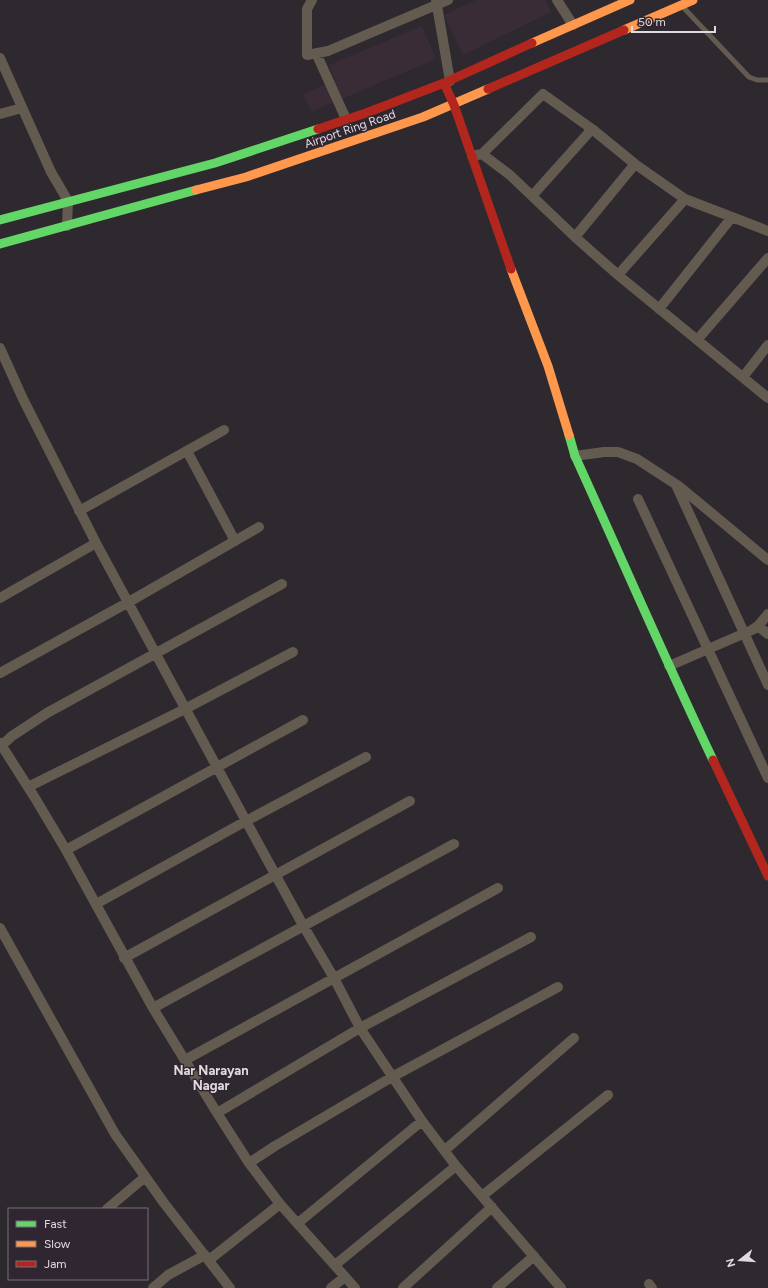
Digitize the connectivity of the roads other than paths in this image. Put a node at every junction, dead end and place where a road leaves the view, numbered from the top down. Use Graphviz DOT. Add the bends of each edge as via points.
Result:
graph roads {
  1 [pos="312,0"];
  2 [pos="448,0"];
  3 [pos="557,0"];
  4 [pos="630,0"];
  5 [pos="694,0"];
  6 [pos="437,2"];
  7 [pos="681,5"];
  8 [pos="573,25"];
  9 [pos="316,53"];
  10 [pos="0,58"];
  11 [pos="768,80"];
  12 [pos="447,82"];
  13 [pos="454,105"];
  14 [pos="22,108"];
  15 [pos="0,114"];
  16 [pos="346,119"];
  17 [pos="592,129"];
  18 [pos="477,155"];
  19 [pos="635,164"];
  20 [pos="532,196"];
  21 [pos="685,199"];
  22 [pos="68,201"];
  23 [pos="732,217"];
  24 [pos="0,220"];
  25 [pos="67,226"];
  26 [pos="768,231"];
  27 [pos="575,237"];
  28 [pos="0,244"];
  29 [pos="768,258"];
  30 [pos="618,275"];
  31 [pos="659,309"];
  32 [pos="698,340"];
  33 [pos="768,345"];
  34 [pos="0,348"];
  35 [pos="743,377"];
  36 [pos="768,398"];
  37 [pos="224,430"];
  38 [pos="187,451"];
  39 [pos="575,456"];
  40 [pos="675,483"];
  41 [pos="638,499"];
  42 [pos="79,511"];
  43 [pos="259,527"];
  44 [pos="235,541"];
  45 [pos="96,544"];
  46 [pos="768,560"];
  47 [pos="282,584"];
  48 [pos="0,598"];
  49 [pos="127,603"];
  50 [pos="768,614"];
  51 [pos="758,626"];
  52 [pos="745,633"];
  53 [pos="768,634"];
  54 [pos="708,649"];
  55 [pos="293,652"];
  56 [pos="155,654"];
  57 [pos="668,666"];
  58 [pos="0,673"];
  59 [pos="768,685"];
  60 [pos="185,709"];
  61 [pos="303,720"];
  62 [pos="0,745"];
  63 [pos="366,757"];
  64 [pos="217,767"];
  65 [pos="768,778"];
  66 [pos="28,787"];
  67 [pos="410,801"];
  68 [pos="246,821"];
  69 [pos="454,844"];
  70 [pos="66,850"];
  71 [pos="767,873"];
  72 [pos="276,875"];
  73 [pos="498,888"];
  74 [pos="96,904"];
  75 [pos="304,927"];
  76 [pos="0,928"];
  77 [pos="531,937"];
  78 [pos="124,958"];
  79 [pos="334,978"];
  80 [pos="558,987"];
  81 [pos="153,1008"];
  82 [pos="360,1028"];
  83 [pos="574,1038"];
  84 [pos="185,1060"];
  85 [pos="392,1077"];
  86 [pos="608,1095"];
  87 [pos="216,1112"];
  88 [pos="422,1121"];
  89 [pos="445,1150"];
  90 [pos="249,1163"];
  91 [pos="456,1166"];
  92 [pos="145,1177"];
  93 [pos="482,1196"];
  94 [pos="280,1204"];
  95 [pos="492,1207"];
  96 [pos="108,1208"];
  97 [pos="298,1223"];
  98 [pos="534,1256"];
  99 [pos="207,1258"];
  100 [pos="335,1265"];
  101 [pos="345,1278"];
  102 [pos="153,1288"];
  103 [pos="230,1288"];
  104 [pos="331,1288"];
  105 [pos="355,1288"];
  106 [pos="402,1288"];
  107 [pos="497,1288"];
  108 [pos="561,1288"];
  1 -- 9 [label="street" via="307,9 308,55"];
  2 -- 6 [label="street"];
  3 -- 8 [label="street"];
  4 -- 8 [label="main road, Airport Ring Road"];
  5 -- 7 [label="main road, Airport Ring Road"];
  6 -- 9 [label="street" via="328,51"];
  6 -- 12 [label="street"];
  7 -- 11 [label="lane" via="749,76 757,80"];
  7 -- 13 [label="main road, Airport Ring Road"];
  8 -- 12 [label="main road, Airport Ring Road"];
  9 -- 16 [label="street"];
  10 -- 14 [label="street"];
  12 -- 13 [label="main road"];
  12 -- 16 [label="main road, Airport Ring Road"];
  13 -- 18 [label="main road"];
  13 -- 25 [label="main road, Airport Ring Road" via="423,118 246,177"];
  14 -- 15 [label="street"];
  14 -- 22 [label="street" via="51,172"];
  16 -- 22 [label="main road, Airport Ring Road" via="215,163"];
  17 -- 18 [label="street" via="544,94"];
  17 -- 19 [label="street"];
  17 -- 20 [label="street"];
  18 -- 20 [label="street" via="510,175"];
  18 -- 39 [label="main road" via="508,262 548,366"];
  19 -- 21 [label="street"];
  19 -- 27 [label="street"];
  20 -- 27 [label="street"];
  21 -- 23 [label="street"];
  21 -- 30 [label="street"];
  22 -- 24 [label="main road, Airport Ring Road"];
  22 -- 25 [label="street"];
  23 -- 26 [label="street"];
  23 -- 31 [label="street"];
  25 -- 28 [label="main road, Airport Ring Road"];
  27 -- 30 [label="street"];
  29 -- 32 [label="street"];
  30 -- 31 [label="street"];
  31 -- 32 [label="street"];
  32 -- 35 [label="street"];
  33 -- 35 [label="street"];
  34 -- 42 [label="street"];
  35 -- 36 [label="street"];
  37 -- 38 [label="street"];
  38 -- 42 [label="street"];
  38 -- 44 [label="street"];
  39 -- 40 [label="street" via="618,452 637,459"];
  39 -- 57 [label="main road"];
  40 -- 46 [label="street"];
  40 -- 52 [label="street"];
  41 -- 54 [label="street"];
  42 -- 45 [label="street"];
  43 -- 44 [label="street"];
  44 -- 49 [label="street"];
  45 -- 48 [label="street"];
  45 -- 49 [label="street"];
  47 -- 56 [label="street"];
  49 -- 56 [label="street"];
  49 -- 58 [label="street"];
  50 -- 51 [label="street"];
  51 -- 52 [label="street"];
  51 -- 53 [label="street"];
  52 -- 54 [label="street"];
  52 -- 59 [label="street"];
  54 -- 57 [label="street"];
  54 -- 65 [label="street"];
  55 -- 60 [label="street"];
  56 -- 60 [label="street"];
  56 -- 62 [label="street" via="47,713"];
  57 -- 71 [label="main road"];
  60 -- 64 [label="street"];
  60 -- 66 [label="street"];
  61 -- 64 [label="street"];
  62 -- 66 [label="street"];
  63 -- 68 [label="street"];
  64 -- 68 [label="street"];
  64 -- 70 [label="street"];
  66 -- 70 [label="street"];
  67 -- 72 [label="street"];
  68 -- 72 [label="street"];
  68 -- 74 [label="street"];
  69 -- 75 [label="street"];
  70 -- 74 [label="street"];
  72 -- 75 [label="street"];
  72 -- 78 [label="street"];
  73 -- 79 [label="street"];
  74 -- 78 [label="street"];
  75 -- 79 [label="street"];
  75 -- 81 [label="street"];
  76 -- 92 [label="street" via="115,1134"];
  77 -- 82 [label="street"];
  78 -- 81 [label="street"];
  79 -- 82 [label="street"];
  79 -- 84 [label="street"];
  80 -- 85 [label="street"];
  81 -- 84 [label="street"];
  82 -- 85 [label="street"];
  82 -- 87 [label="street"];
  83 -- 89 [label="street"];
  84 -- 87 [label="street"];
  85 -- 88 [label="street"];
  85 -- 90 [label="street"];
  86 -- 93 [label="street"];
  87 -- 90 [label="street"];
  88 -- 89 [label="street"];
  88 -- 97 [label="street"];
  89 -- 91 [label="street"];
  90 -- 94 [label="street"];
  91 -- 93 [label="street"];
  91 -- 100 [label="street"];
  92 -- 96 [label="street"];
  92 -- 99 [label="street"];
  93 -- 95 [label="street"];
  94 -- 97 [label="street"];
  94 -- 99 [label="street"];
  95 -- 98 [label="street"];
  95 -- 106 [label="street"];
  97 -- 100 [label="street"];
  98 -- 107 [label="street"];
  98 -- 108 [label="street"];
  99 -- 102 [label="street" via="168,1274"];
  99 -- 103 [label="street"];
  100 -- 101 [label="street"];
  101 -- 104 [label="street"];
  101 -- 105 [label="street"];
}
